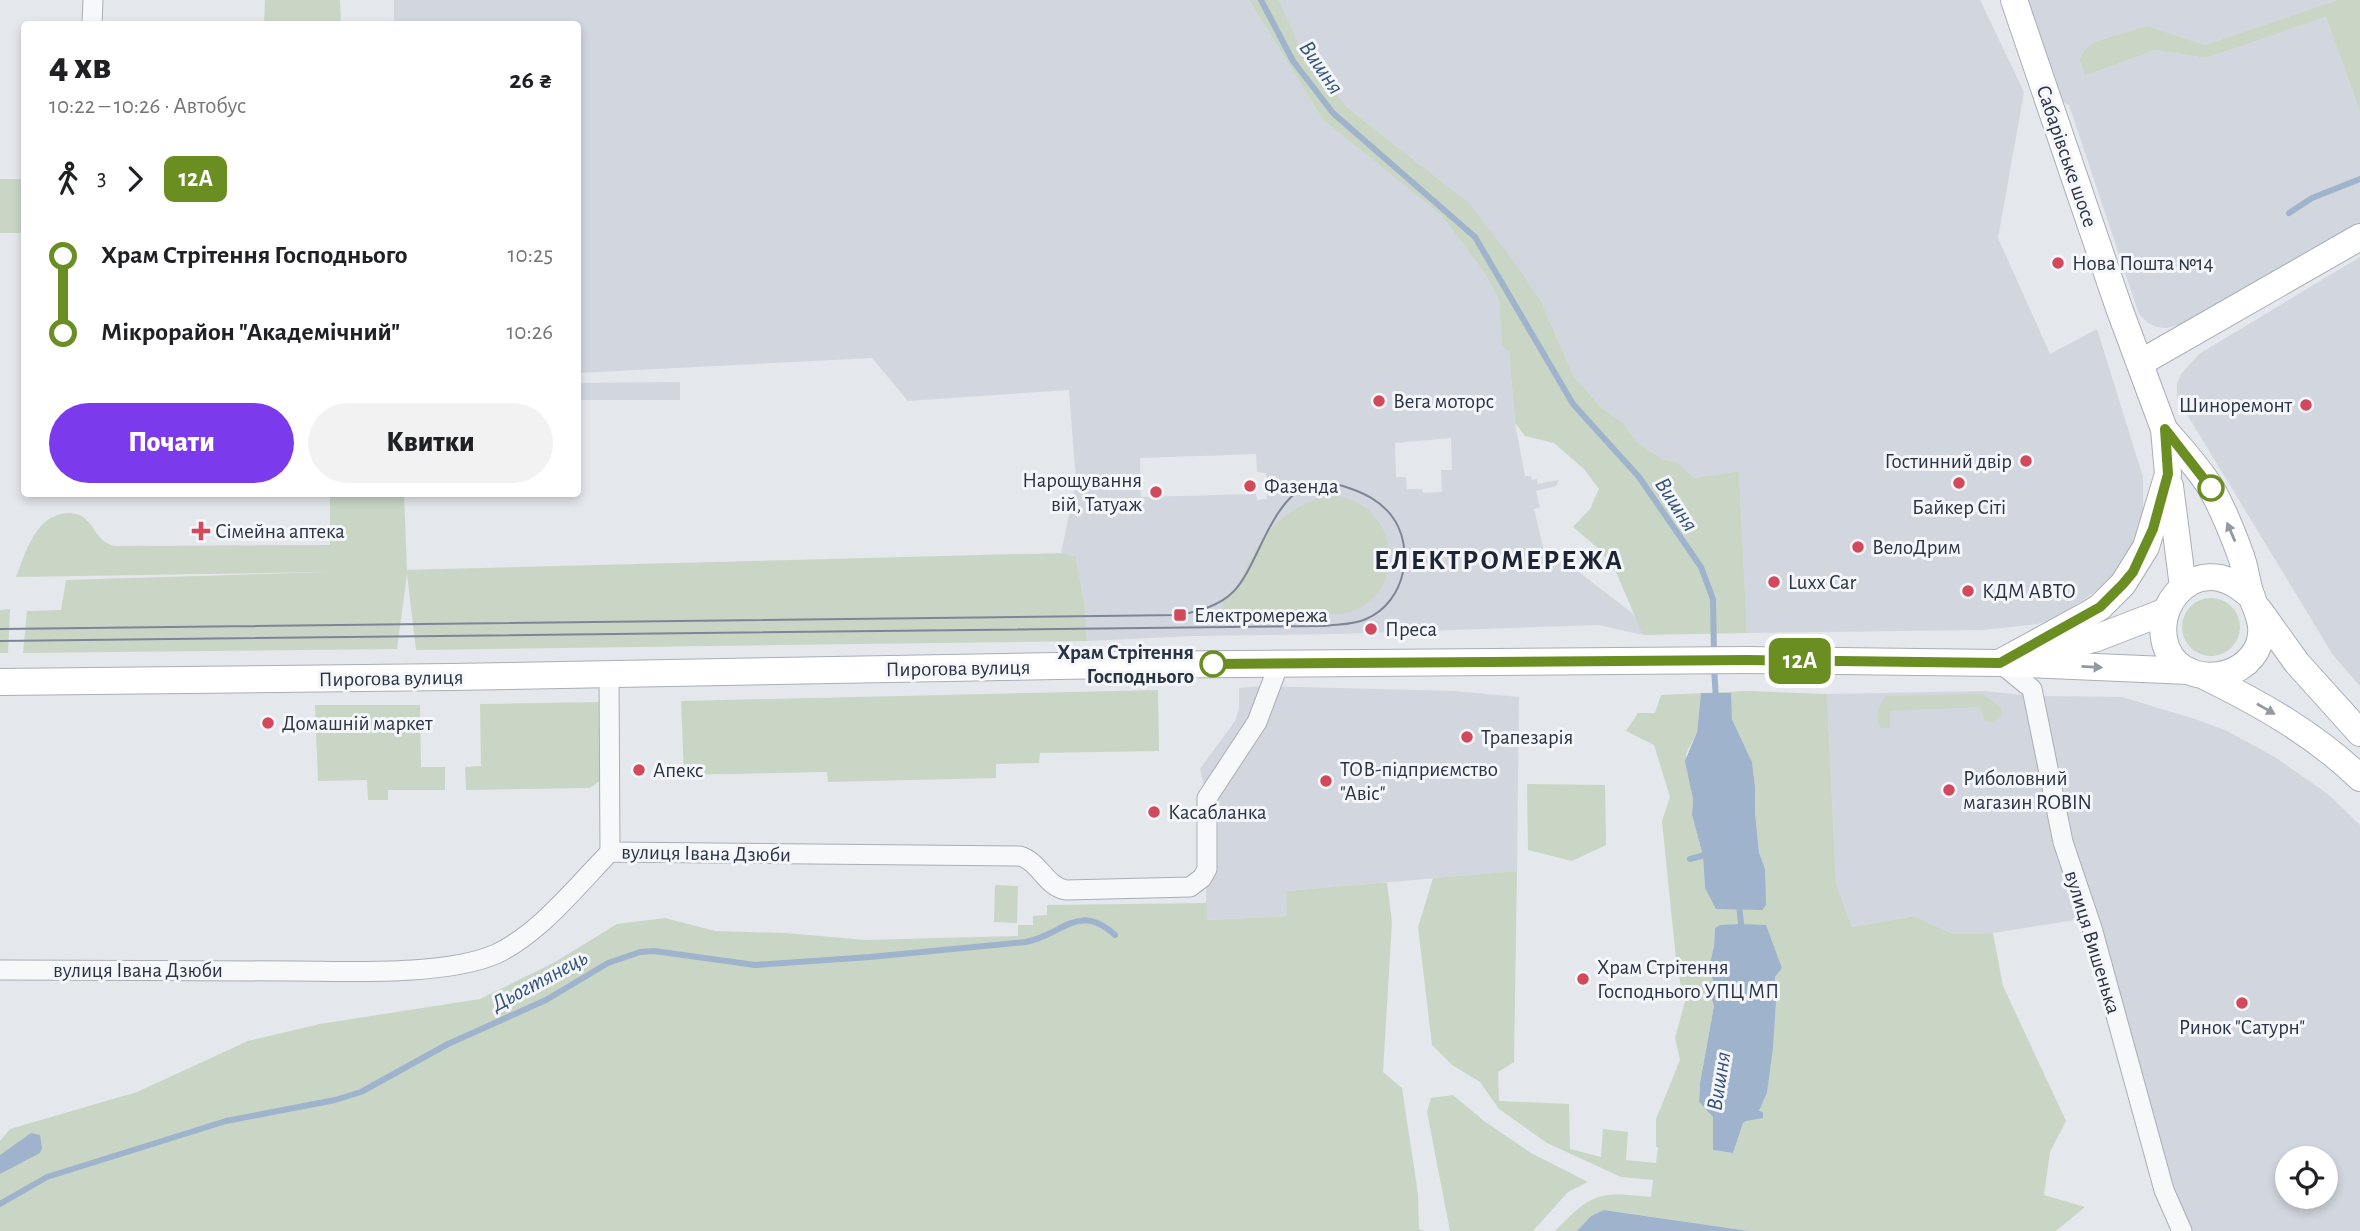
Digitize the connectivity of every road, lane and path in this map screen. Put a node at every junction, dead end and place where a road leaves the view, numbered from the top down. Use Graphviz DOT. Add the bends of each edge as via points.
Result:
graph roads {
  1 [pos="93,0"];
  2 [pos="2014,0"];
  3 [pos="92,21"];
  4 [pos="2360,237"];
  5 [pos="2140,363"];
  6 [pos="2165,429"];
  7 [pos="2168,474"];
  8 [pos="2183,587"];
  9 [pos="2255,603"];
  10 [pos="2164,612"];
  11 [pos="2000,663"];
  12 [pos="1279,664"];
  13 [pos="609,674"];
  14 [pos="2198,674"];
  15 [pos="0,682"];
  16 [pos="2360,733"];
  17 [pos="2360,778"];
  18 [pos="610,852"];
  19 [pos="0,970"];
  20 [pos="2182,1231"];
  1 -- 3 [label="street"];
  2 -- 5 [label="main road, Сабарівське шосе"];
  4 -- 5 [label="main road"];
  5 -- 6 [label="main road, Сабарівське шосе"];
  6 -- 7 [label="main road"];
  9 -- 6 [label="main road, one-way" via="2242,559 2211,488"];
  7 -- 8 [label="main road"];
  7 -- 11 [label="main road" via="2146,547 2123,584 2100,607"];
  8 -- 9 [label="main road" via="2200,579 2219,578 2237,584"];
  8 -- 10 [label="main road"];
  9 -- 14 [label="main road" via="2262,626 2251,658 2223,676"];
  9 -- 16 [label="main road" via="2297,663"];
  10 -- 11 [label="main road, Пирогова вулиця" via="2082,642"];
  10 -- 14 [label="main road" via="2166,646 2175,661"];
  11 -- 12 [label="main road, Пирогова вулиця"];
  11 -- 14 [label="main road, Пирогова вулиця, one-way"];
  11 -- 20 [label="street, вулиця Вишенька" via="2032,690 2063,842 2092,928 2164,1191"];
  12 -- 13 [label="main road, Пирогова вулиця"];
  12 -- 18 [label="street, вулиця Івана Дзюби" via="1257,722 1207,798 1207,869 1190,887 1058,889 1020,856"];
  13 -- 15 [label="main road, Пирогова вулиця"];
  13 -- 18 [label="street"];
  14 -- 17 [label="main road, Пирогова вулиця, one-way" via="2313,739"];
  18 -- 19 [label="street, вулиця Івана Дзюби" via="525,936 468,963 326,971"];
}
